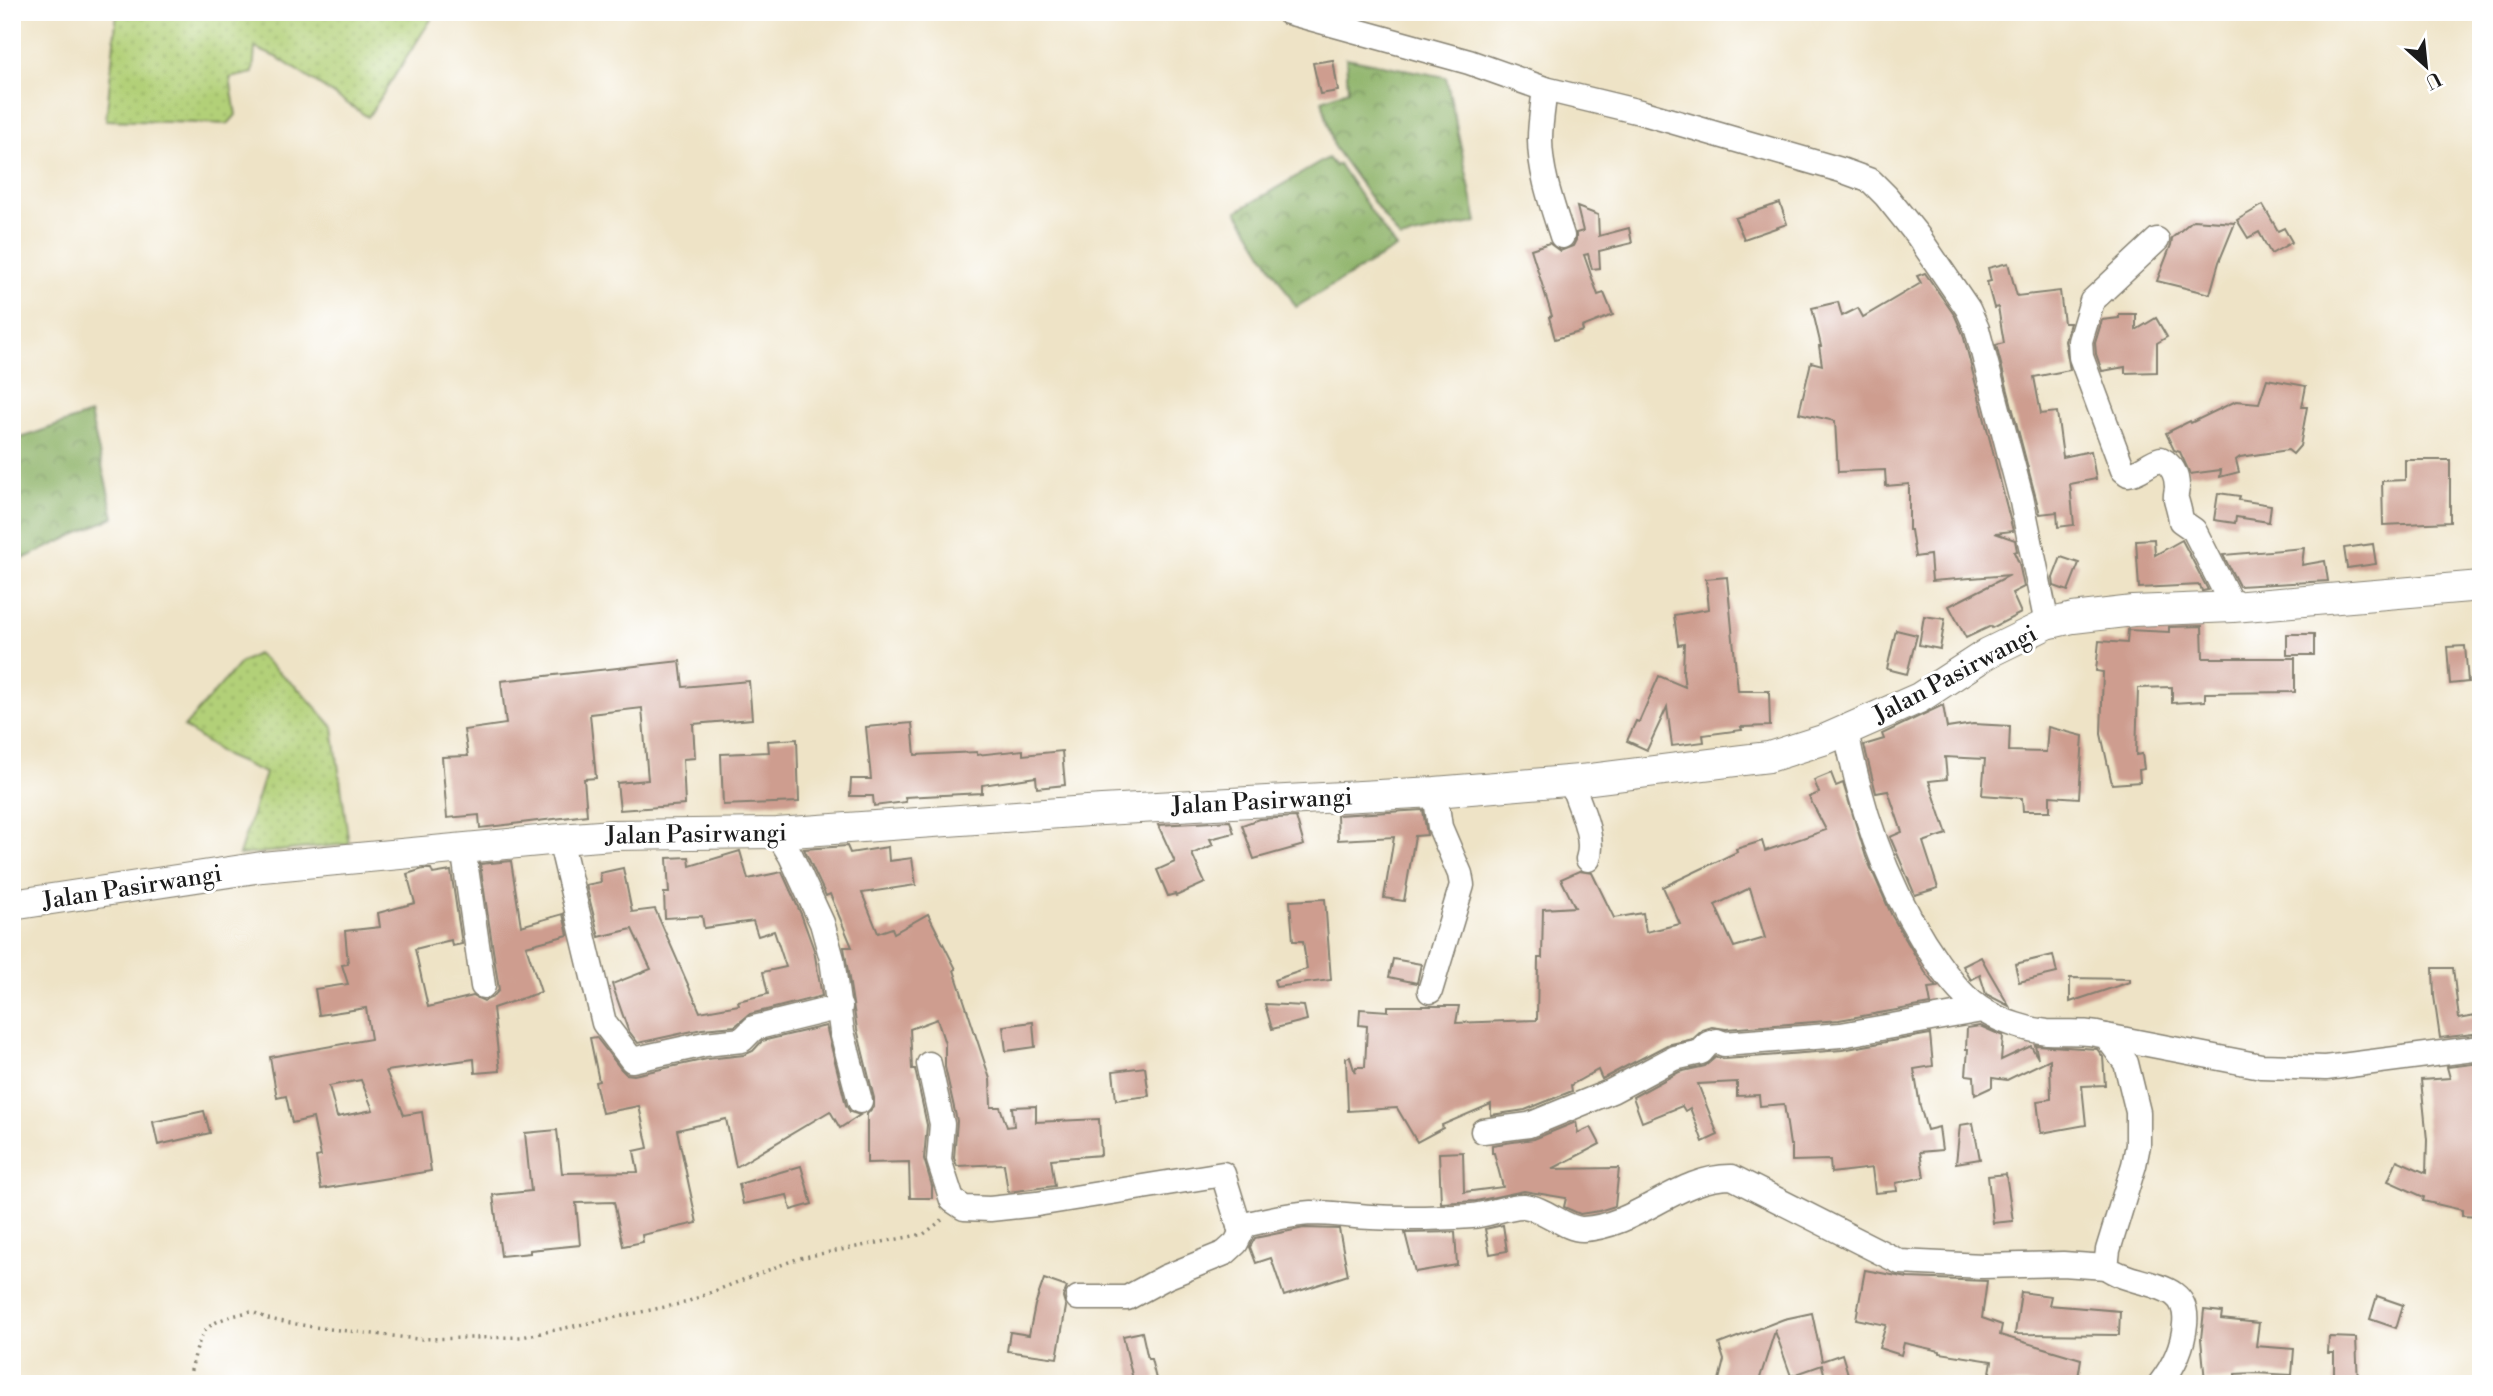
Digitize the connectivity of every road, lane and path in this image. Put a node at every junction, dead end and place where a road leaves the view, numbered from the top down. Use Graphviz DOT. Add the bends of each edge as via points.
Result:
graph roads {
  1 [pos="1289,12"];
  2 [pos="1545,89"];
  3 [pos="1562,236"];
  4 [pos="2157,240"];
  5 [pos="2481,586"];
  6 [pos="2233,607"];
  7 [pos="2047,624"];
  8 [pos="1846,730"];
  9 [pos="1571,781"];
  10 [pos="1435,792"];
  11 [pos="776,833"];
  12 [pos="560,839"];
  13 [pos="463,848"];
  14 [pos="1588,859"];
  15 [pos="12,905"];
  16 [pos="483,986"];
  17 [pos="1430,991"];
  18 [pos="840,1007"];
  19 [pos="1982,1010"];
  20 [pos="2106,1036"];
  21 [pos="2481,1048"];
  22 [pos="929,1064"];
  23 [pos="860,1101"];
  24 [pos="1483,1131"];
  25 [pos="952,1200"];
  26 [pos="1239,1226"];
  27 [pos="2106,1267"];
  28 [pos="1078,1298"];
  29 [pos="186,1384"];
  30 [pos="2160,1384"];
  1 -- 2 [label="street" via="1469,62"];
  2 -- 3 [label="street" via="1541,160"];
  2 -- 7 [label="street" via="1842,170 1871,181 1886,196 1918,236 1977,328 2021,497"];
  4 -- 6 [label="street" via="2092,301 2080,341 2081,357 2123,470 2133,474 2161,459 2169,464 2175,472 2181,521 2194,530"];
  5 -- 6 [label="street, Jalan Pasirwangi"];
  6 -- 7 [label="street, Jalan Pasirwangi" via="2133,611"];
  7 -- 8 [label="street, Jalan Pasirwangi" via="1988,653 1919,698"];
  8 -- 9 [label="street, Jalan Pasirwangi" via="1769,757"];
  8 -- 19 [label="street" via="1866,813 1898,895 1954,984"];
  9 -- 10 [label="street, Jalan Pasirwangi"];
  9 -- 14 [label="street" via="1586,823"];
  10 -- 11 [label="street, Jalan Pasirwangi"];
  10 -- 17 [label="street" via="1440,827 1462,885"];
  11 -- 12 [label="street, Jalan Pasirwangi"];
  11 -- 18 [label="street" via="822,923"];
  12 -- 13 [label="street, Jalan Pasirwangi"];
  12 -- 18 [label="street" via="604,1023 632,1059 742,1040 754,1028"];
  13 -- 15 [label="street, Jalan Pasirwangi" via="261,867"];
  13 -- 16 [label="street"];
  18 -- 23 [label="street"];
  19 -- 20 [label="street" via="2045,1032"];
  19 -- 24 [label="street" via="1842,1035 1717,1041 1701,1052 1674,1058 1612,1091 1529,1125"];
  20 -- 21 [label="street" via="2261,1066 2326,1068"];
  20 -- 27 [label="street" via="2126,1063 2138,1112 2134,1165"];
  22 -- 25 [label="street" via="942,1124 939,1160"];
  25 -- 26 [label="street" via="964,1208 989,1209 1223,1174"];
  25 -- 29 [label="path" via="941,1223 923,1234 799,1258 684,1303 522,1337 418,1339 313,1327 251,1311 209,1327"];
  26 -- 27 [label="street" via="1312,1213 1473,1216 1522,1206 1580,1229 1616,1223 1697,1183 1732,1177 1900,1262"];
  26 -- 28 [label="street" via="1236,1243 1225,1253 1127,1298"];
  27 -- 30 [label="street" via="2124,1278 2176,1294 2183,1301 2184,1338"];
}
